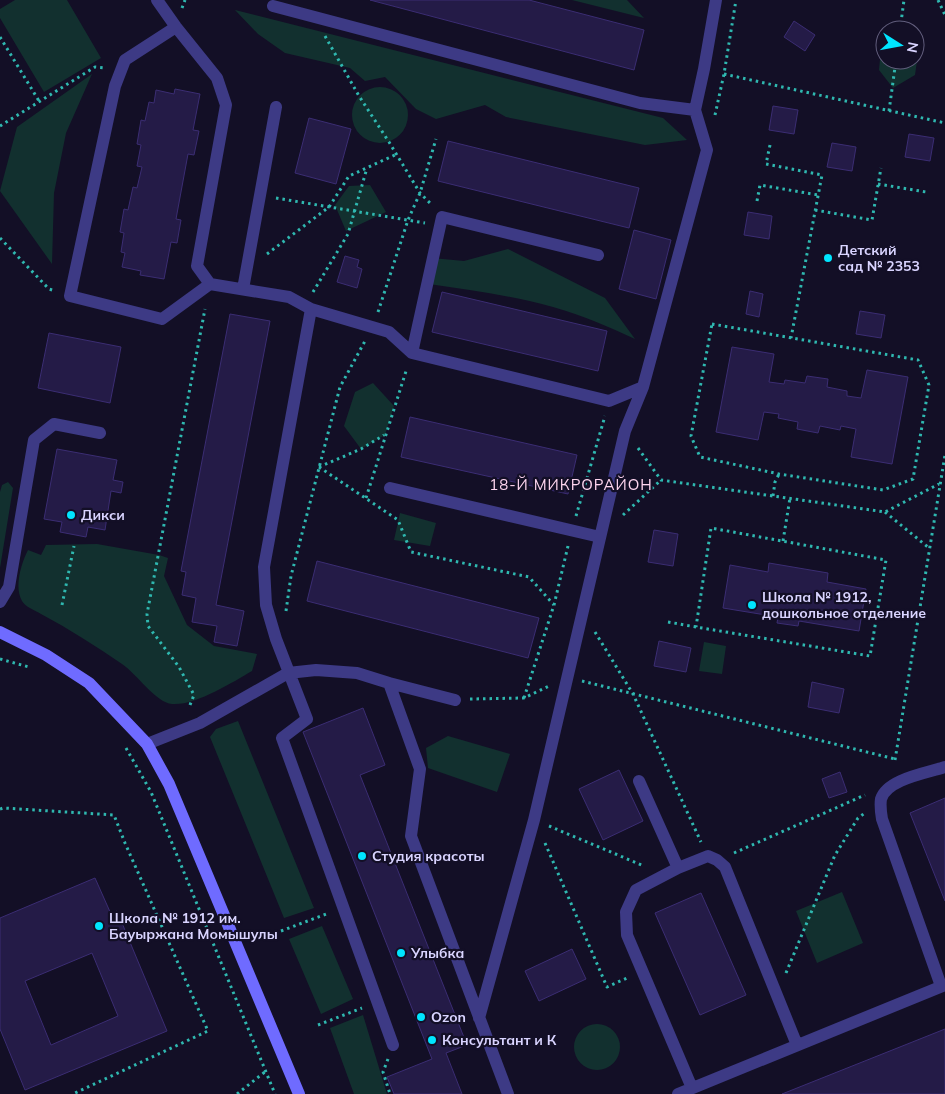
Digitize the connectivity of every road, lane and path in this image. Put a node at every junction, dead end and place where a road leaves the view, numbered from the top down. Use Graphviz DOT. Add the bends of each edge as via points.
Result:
graph roads {
  1 [pos="157,0"];
  2 [pos="716,0"];
  3 [pos="736,0"];
  4 [pos="904,0"];
  5 [pos="938,0"];
  6 [pos="272,6"];
  7 [pos="945,16"];
  8 [pos="314,17"];
  9 [pos="901,20"];
  10 [pos="176,27"];
  11 [pos="0,37"];
  12 [pos="122,69"];
  13 [pos="895,70"];
  14 [pos="724,74"];
  15 [pos="39,101"];
  16 [pos="276,107"];
  17 [pos="695,110"];
  18 [pos="889,111"];
  19 [pos="713,122"];
  20 [pos="945,123"];
  21 [pos="0,126"];
  22 [pos="436,139"];
  23 [pos="770,145"];
  24 [pos="396,154"];
  25 [pos="367,167"];
  26 [pos="881,168"];
  27 [pos="878,184"];
  28 [pos="420,192"];
  29 [pos="926,192"];
  30 [pos="818,195"];
  31 [pos="260,196"];
  32 [pos="757,201"];
  33 [pos="329,207"];
  34 [pos="815,210"];
  35 [pos="355,211"];
  36 [pos="442,217"];
  37 [pos="408,220"];
  38 [pos="0,238"];
  39 [pos="598,255"];
  40 [pos="247,269"];
  41 [pos="210,284"];
  42 [pos="243,290"];
  43 [pos="70,296"];
  44 [pos="312,309"];
  45 [pos="373,327"];
  46 [pos="791,338"];
  47 [pos="412,353"];
  48 [pos="643,387"];
  49 [pos="609,401"];
  50 [pos="625,431"];
  51 [pos="100,433"];
  52 [pos="385,435"];
  53 [pos="945,455"];
  54 [pos="319,467"];
  55 [pos="779,474"];
  56 [pos="661,480"];
  57 [pos="939,484"];
  58 [pos="390,488"];
  59 [pos="773,496"];
  60 [pos="366,498"];
  61 [pos="790,498"];
  62 [pos="885,512"];
  63 [pos="620,518"];
  64 [pos="572,531"];
  65 [pos="600,538"];
  66 [pos="783,541"];
  67 [pos="74,546"];
  68 [pos="930,548"];
  69 [pos="0,602"];
  70 [pos="554,604"];
  71 [pos="62,605"];
  72 [pos="583,612"];
  73 [pos="668,622"];
  74 [pos="696,627"];
  75 [pos="0,632"];
  76 [pos="276,639"];
  77 [pos="0,659"];
  78 [pos="37,671"];
  79 [pos="288,673"];
  80 [pos="568,677"];
  81 [pos="389,682"];
  82 [pos="633,694"];
  83 [pos="524,698"];
  84 [pos="455,700"];
  85 [pos="190,705"];
  86 [pos="147,744"];
  87 [pos="125,747"];
  88 [pos="894,759"];
  89 [pos="945,768"];
  90 [pos="639,781"];
  91 [pos="895,783"];
  92 [pos="881,800"];
  93 [pos="0,809"];
  94 [pos="534,820"];
  95 [pos="712,858"];
  96 [pos="678,868"];
  97 [pos="664,875"];
  98 [pos="343,908"];
  99 [pos="281,931"];
  100 [pos="643,972"];
  101 [pos="943,985"];
  102 [pos="777,996"];
  103 [pos="377,1002"];
  104 [pos="479,1018"];
  105 [pos="318,1025"];
  106 [pos="393,1045"];
  107 [pos="797,1045"];
  108 [pos="266,1071"];
  109 [pos="692,1088"];
  110 [pos="73,1094"];
  111 [pos="237,1094"];
  112 [pos="276,1094"];
  113 [pos="299,1094"];
  114 [pos="390,1094"];
  115 [pos="508,1094"];
  116 [pos="678,1094"];
  1 -- 10 [label="lane"];
  2 -- 17 [label="lane"];
  3 -- 14 [label="path"];
  4 -- 9 [label="path"];
  5 -- 7 [label="path"];
  6 -- 8 [label="lane"];
  8 -- 17 [label="lane" via="640,103"];
  8 -- 24 [label="path"];
  10 -- 12 [label="lane" via="125,60"];
  10 -- 41 [label="lane" via="217,78 226,105 197,266"];
  11 -- 15 [label="path"];
  12 -- 15 [label="path" via="95,67"];
  12 -- 43 [label="lane"];
  13 -- 18 [label="path"];
  14 -- 18 [label="path"];
  14 -- 19 [label="path"];
  15 -- 21 [label="path"];
  16 -- 31 [label="lane"];
  17 -- 48 [label="lane" via="707,150"];
  18 -- 20 [label="path"];
  22 -- 28 [label="path"];
  23 -- 30 [label="path" via="766,164 822,175"];
  24 -- 25 [label="path"];
  24 -- 28 [label="path"];
  25 -- 33 [label="path" via="349,176"];
  25 -- 35 [label="path"];
  26 -- 27 [label="path"];
  27 -- 29 [label="path"];
  27 -- 34 [label="path" via="872,220"];
  28 -- 36 [label="path"];
  28 -- 37 [label="path"];
  30 -- 32 [label="path" via="760,185"];
  30 -- 34 [label="path"];
  31 -- 33 [label="path"];
  31 -- 40 [label="lane"];
  33 -- 35 [label="path"];
  33 -- 40 [label="path"];
  34 -- 46 [label="path"];
  35 -- 37 [label="path"];
  35 -- 44 [label="path" via="348,234 312,293"];
  36 -- 37 [label="path" via="433,224"];
  36 -- 39 [label="lane"];
  36 -- 47 [label="lane"];
  37 -- 45 [label="path"];
  38 -- 43 [label="path" via="49,289"];
  40 -- 42 [label="lane"];
  41 -- 42 [label="lane"];
  41 -- 43 [label="lane" via="162,319"];
  41 -- 85 [label="path" via="147,614 148,626 179,667 194,694"];
  42 -- 44 [label="lane" via="289,297"];
  44 -- 45 [label="lane"];
  44 -- 76 [label="lane" via="264,567 266,604"];
  45 -- 47 [label="lane" via="390,332"];
  45 -- 54 [label="path" via="340,387"];
  46 -- 55 [label="path" via="712,324 692,436 700,457"];
  46 -- 55 [label="path" via="918,360 929,385 913,479 882,490"];
  47 -- 49 [label="lane"];
  47 -- 52 [label="path"];
  48 -- 49 [label="lane"];
  48 -- 50 [label="lane"];
  49 -- 64 [label="path"];
  50 -- 56 [label="path"];
  50 -- 65 [label="lane"];
  51 -- 69 [label="lane" via="54,424 34,440 9,587"];
  52 -- 54 [label="path"];
  52 -- 60 [label="path"];
  53 -- 57 [label="path"];
  54 -- 60 [label="path"];
  54 -- 76 [label="path" via="292,576 283,629"];
  55 -- 59 [label="path"];
  56 -- 59 [label="path"];
  56 -- 63 [label="path"];
  57 -- 62 [label="path"];
  57 -- 68 [label="path"];
  58 -- 64 [label="lane"];
  59 -- 61 [label="path"];
  60 -- 70 [label="path" via="398,520 411,552 529,577"];
  61 -- 62 [label="path"];
  61 -- 66 [label="path"];
  62 -- 68 [label="path"];
  64 -- 65 [label="lane"];
  64 -- 70 [label="path"];
  65 -- 72 [label="lane"];
  66 -- 74 [label="path" via="712,528"];
  66 -- 74 [label="path" via="886,560 870,656"];
  67 -- 71 [label="path"];
  68 -- 88 [label="path"];
  70 -- 83 [label="path"];
  72 -- 80 [label="lane"];
  72 -- 82 [label="path"];
  73 -- 74 [label="path"];
  75 -- 86 [label="main road" via="46,655 89,683"];
  76 -- 79 [label="lane"];
  77 -- 78 [label="path"];
  79 -- 81 [label="lane" via="316,670 357,673"];
  79 -- 86 [label="lane" via="200,723"];
  79 -- 98 [label="lane" via="307,719 282,738"];
  80 -- 82 [label="path"];
  80 -- 83 [label="path"];
  80 -- 94 [label="lane"];
  81 -- 84 [label="lane"];
  81 -- 104 [label="lane" via="420,769 411,836"];
  82 -- 88 [label="path"];
  82 -- 95 [label="path"];
  83 -- 84 [label="path"];
  86 -- 113 [label="main road" via="169,784"];
  87 -- 108 [label="path" via="151,792"];
  88 -- 91 [label="path"];
  89 -- 91 [label="lane"];
  90 -- 96 [label="lane"];
  91 -- 92 [label="lane" via="885,791"];
  92 -- 95 [label="path" via="865,795"];
  92 -- 101 [label="lane" via="882,819"];
  92 -- 102 [label="path" via="858,818 835,855"];
  93 -- 110 [label="path" via="114,814 208,1031"];
  94 -- 97 [label="path"];
  94 -- 100 [label="path" via="607,987"];
  94 -- 104 [label="lane"];
  95 -- 96 [label="lane"];
  95 -- 102 [label="lane" via="726,867"];
  96 -- 97 [label="lane"];
  97 -- 100 [label="lane" via="636,890 626,912 627,935"];
  98 -- 99 [label="path"];
  98 -- 103 [label="lane"];
  100 -- 109 [label="lane"];
  101 -- 107 [label="lane"];
  102 -- 107 [label="lane"];
  103 -- 105 [label="path"];
  103 -- 106 [label="lane"];
  104 -- 115 [label="lane"];
  106 -- 114 [label="path" via="383,1072"];
  107 -- 109 [label="lane"];
  108 -- 111 [label="path"];
  108 -- 112 [label="path"];
  109 -- 116 [label="lane"];
}
